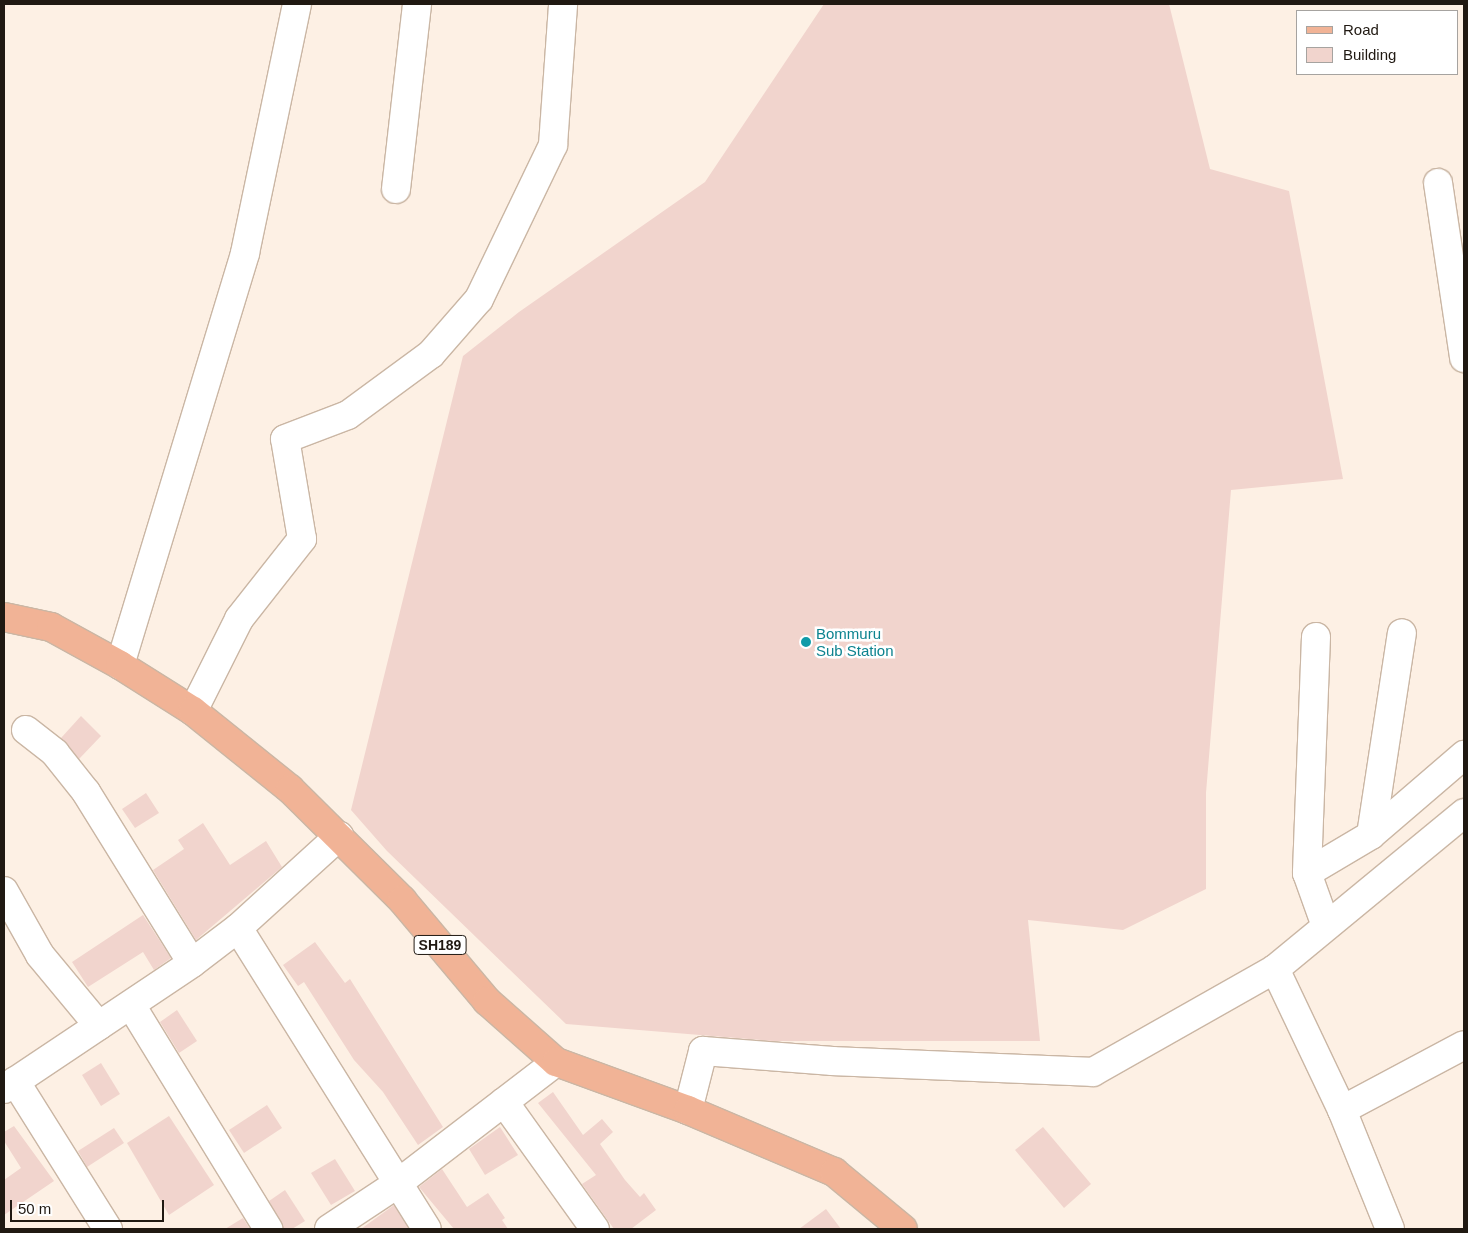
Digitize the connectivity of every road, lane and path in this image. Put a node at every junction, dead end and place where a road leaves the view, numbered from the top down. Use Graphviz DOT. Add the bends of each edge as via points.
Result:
graph roads {
  1 [pos="297,4"];
  2 [pos="417,4"];
  3 [pos="563,4"];
  4 [pos="1438,183"];
  5 [pos="396,189"];
  6 [pos="1464,358"];
  7 [pos="4,617"];
  8 [pos="1402,633"];
  9 [pos="1316,636"];
  10 [pos="120,665"];
  11 [pos="193,711"];
  12 [pos="26,730"];
  13 [pos="1464,755"];
  14 [pos="1464,813"];
  15 [pos="1371,835"];
  16 [pos="339,836"];
  17 [pos="1307,873"];
  18 [pos="4,891"];
  19 [pos="1326,926"];
  20 [pos="238,928"];
  21 [pos="192,963"];
  22 [pos="1275,969"];
  23 [pos="131,1005"];
  24 [pos="99,1026"];
  25 [pos="1464,1044"];
  26 [pos="556,1062"];
  27 [pos="9,1085"];
  28 [pos="504,1102"];
  29 [pos="688,1110"];
  30 [pos="1342,1110"];
  31 [pos="397,1184"];
  32 [pos="108,1229"];
  33 [pos="268,1229"];
  34 [pos="329,1229"];
  35 [pos="427,1229"];
  36 [pos="595,1229"];
  37 [pos="903,1229"];
  38 [pos="1390,1229"];
  1 -- 10 [label="street" via="245,253"];
  2 -- 5 [label="street"];
  3 -- 11 [label="street" via="553,145 479,300 430,354 348,415 285,439 302,539 239,619"];
  4 -- 6 [label="street"];
  7 -- 10 [label="main road, SH189" via="51,627"];
  8 -- 15 [label="street"];
  9 -- 17 [label="street"];
  10 -- 11 [label="main road, SH189"];
  11 -- 16 [label="main road, SH189" via="290,789"];
  12 -- 21 [label="street" via="55,753 86,792"];
  13 -- 15 [label="street"];
  14 -- 19 [label="street"];
  15 -- 17 [label="street"];
  16 -- 20 [label="street"];
  16 -- 26 [label="main road, SH189" via="402,900 487,1002"];
  17 -- 19 [label="street"];
  18 -- 24 [label="street" via="40,955"];
  19 -- 22 [label="street"];
  20 -- 21 [label="street"];
  20 -- 31 [label="street"];
  21 -- 23 [label="street"];
  22 -- 29 [label="street" via="1093,1072 833,1061 703,1051"];
  22 -- 30 [label="street"];
  23 -- 24 [label="street"];
  23 -- 33 [label="street"];
  24 -- 27 [label="street"];
  25 -- 30 [label="street"];
  26 -- 28 [label="street"];
  26 -- 29 [label="main road, SH189"];
  27 -- 32 [label="street"];
  28 -- 31 [label="street"];
  28 -- 36 [label="street"];
  29 -- 37 [label="main road, SH189" via="834,1172"];
  30 -- 38 [label="street"];
  31 -- 34 [label="street"];
  31 -- 35 [label="street"];
}
